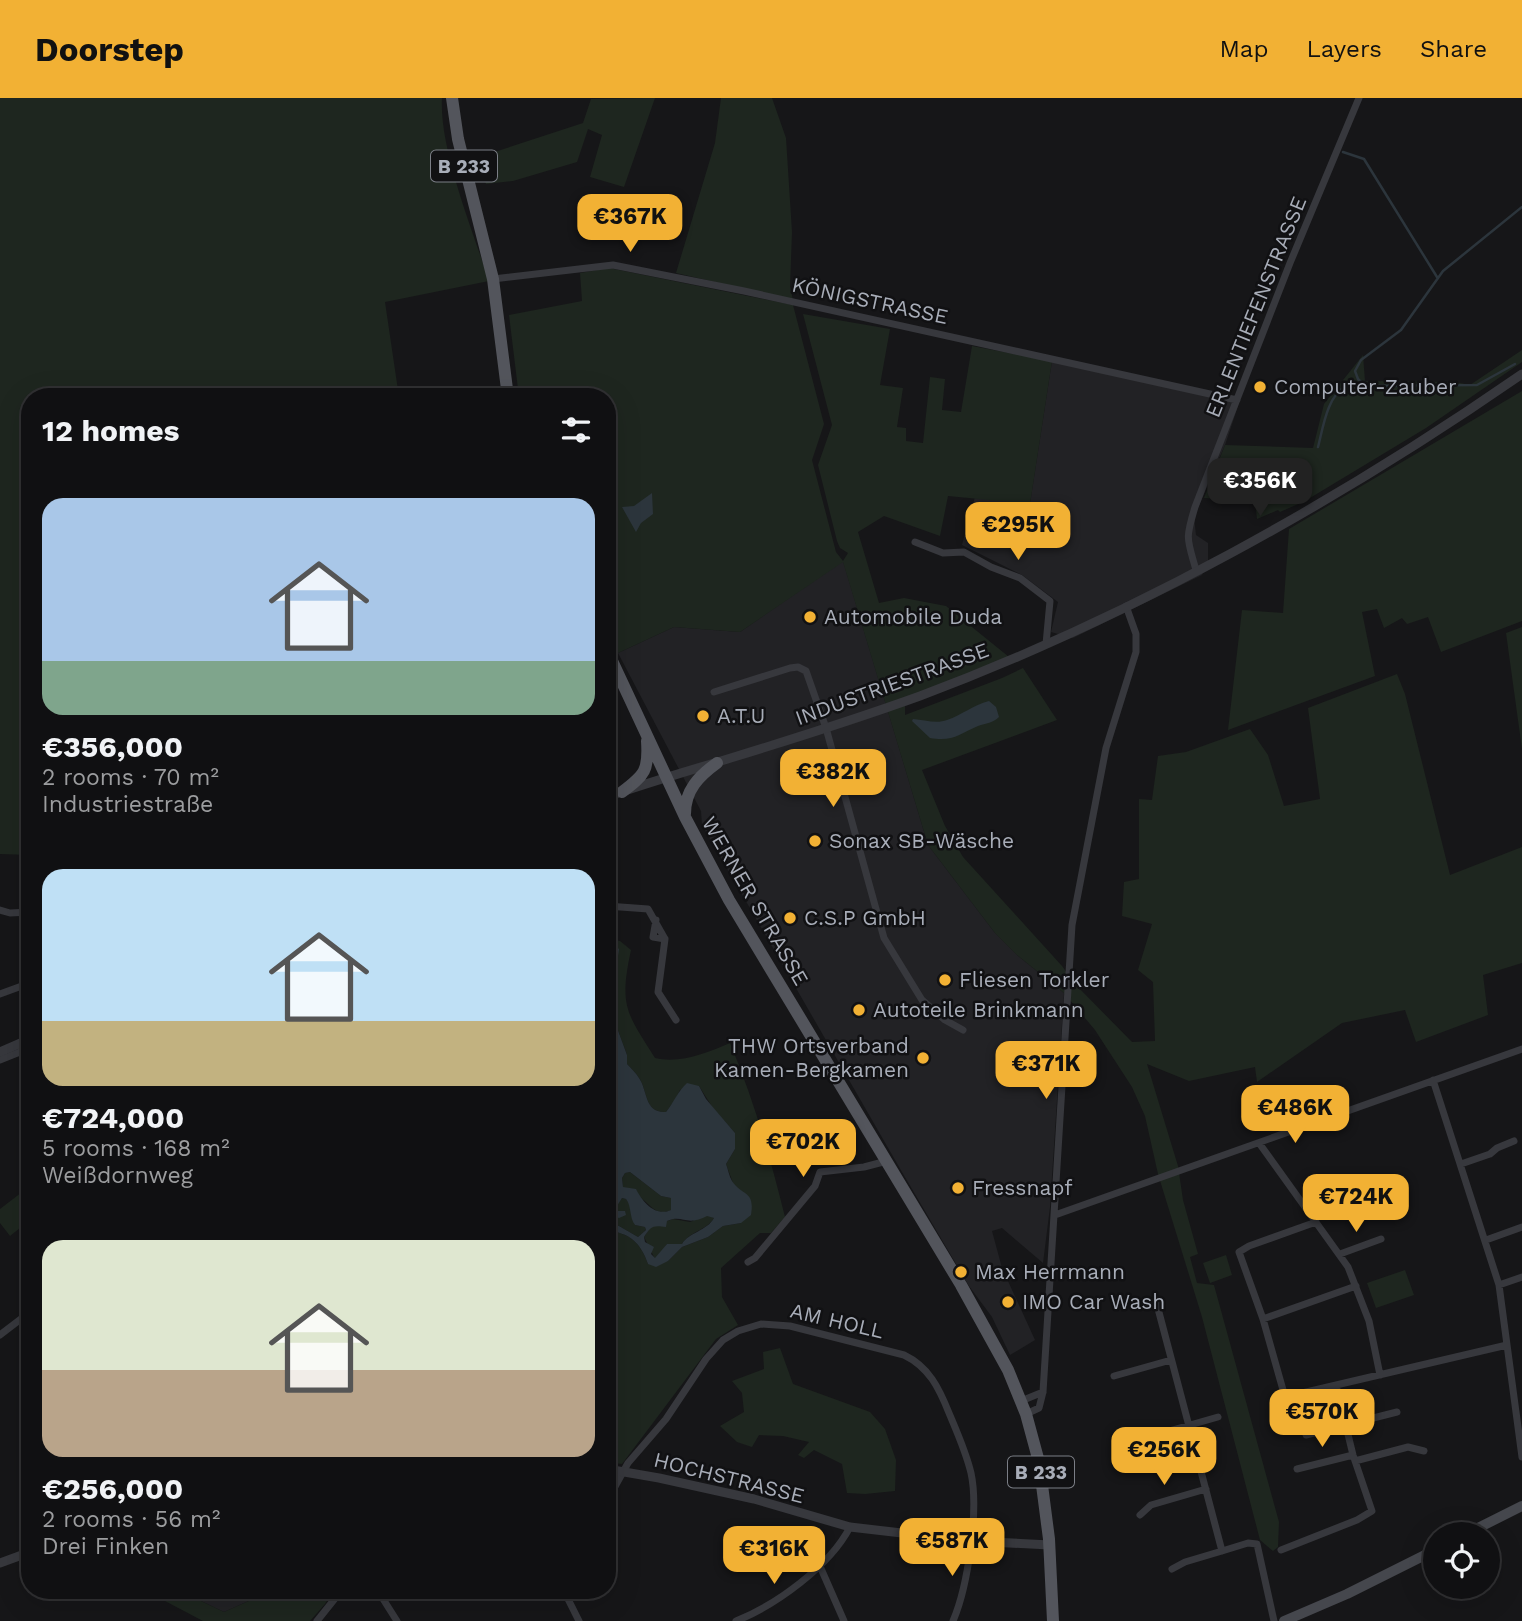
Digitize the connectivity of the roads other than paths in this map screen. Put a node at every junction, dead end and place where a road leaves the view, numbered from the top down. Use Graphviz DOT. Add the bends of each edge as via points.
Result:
graph roads {
  1 [pos="452,98"];
  2 [pos="1359,98"];
  3 [pos="493,279"];
  4 [pos="1522,374"];
  5 [pos="507,388"];
  6 [pos="1237,400"];
  7 [pos="915,542"];
  8 [pos="1196,570"];
  9 [pos="1126,606"];
  10 [pos="1046,643"];
  11 [pos="616,669"];
  12 [pos="715,692"];
  13 [pos="825,728"];
  14 [pos="646,733"];
  15 [pos="717,763"];
  16 [pos="667,778"];
  17 [pos="622,792"];
  18 [pos="616,794"];
  19 [pos="685,817"];
  20 [pos="616,907"];
  21 [pos="0,910"];
  22 [pos="21,913"];
  23 [pos="21,986"];
  24 [pos="0,994"];
  25 [pos="676,1020"];
  26 [pos="963,1030"];
  27 [pos="21,1043"];
  28 [pos="1522,1049"];
  29 [pos="0,1052"];
  30 [pos="21,1052"];
  31 [pos="0,1060"];
  32 [pos="1433,1080"];
  33 [pos="1514,1141"];
  34 [pos="1259,1143"];
  35 [pos="887,1161"];
  36 [pos="1461,1164"];
  37 [pos="1370,1181"];
  38 [pos="1306,1206"];
  39 [pos="1055,1215"];
  40 [pos="1316,1222"];
  41 [pos="1522,1227"];
  42 [pos="1381,1240"];
  43 [pos="1486,1240"];
  44 [pos="1340,1254"];
  45 [pos="748,1262"];
  46 [pos="1522,1277"];
  47 [pos="1499,1285"];
  48 [pos="1356,1286"];
  49 [pos="1156,1301"];
  50 [pos="1263,1318"];
  51 [pos="21,1319"];
  52 [pos="0,1335"];
  53 [pos="1507,1345"];
  54 [pos="1171,1360"];
  55 [pos="1380,1375"];
  56 [pos="1114,1376"];
  57 [pos="1336,1385"];
  58 [pos="1043,1392"];
  59 [pos="1021,1401"];
  60 [pos="1398,1412"];
  61 [pos="1026,1414"];
  62 [pos="1218,1417"];
  63 [pos="1189,1425"];
  64 [pos="1346,1426"];
  65 [pos="1306,1435"];
  66 [pos="1126,1443"];
  67 [pos="1424,1451"];
  68 [pos="1522,1457"];
  69 [pos="1354,1458"];
  70 [pos="1297,1469"];
  71 [pos="616,1470"];
  72 [pos="624,1471"];
  73 [pos="616,1485"];
  74 [pos="1206,1489"];
  75 [pos="1522,1506"];
  76 [pos="1140,1515"];
  77 [pos="1490,1522"];
  78 [pos="850,1528"];
  79 [pos="971,1541"];
  80 [pos="1050,1545"];
  81 [pos="1281,1550"];
  82 [pos="1222,1551"];
  83 [pos="21,1555"];
  84 [pos="1423,1556"];
  85 [pos="0,1563"];
  86 [pos="820,1564"];
  87 [pos="1172,1569"];
  88 [pos="335,1599"];
  89 [pos="383,1599"];
  90 [pos="568,1599"];
  91 [pos="317,1621"];
  92 [pos="397,1621"];
  93 [pos="579,1621"];
  94 [pos="736,1621"];
  95 [pos="844,1621"];
  96 [pos="953,1621"];
  97 [pos="1053,1621"];
  98 [pos="1274,1621"];
  99 [pos="1284,1621"];
  1 -- 3 [label="main road, B 233"];
  2 -- 6 [label="street, ERLENTIEFENSTRASSE"];
  3 -- 5 [label="main road, B 233"];
  3 -- 6 [label="street, KÖNIGSTRASSE" via="613,265"];
  4 -- 8 [label="street, INDUSTRIESTRASSE" via="1376,470"];
  6 -- 8 [label="street, ERLENTIEFENSTRASSE" via="1187,534"];
  7 -- 10 [label="street" via="943,554 964,552 1020,578 1050,601"];
  8 -- 9 [label="street, INDUSTRIESTRASSE"];
  9 -- 10 [label="street, INDUSTRIESTRASSE"];
  9 -- 39 [label="street" via="1136,634 1136,652 1106,748 1072,925"];
  10 -- 13 [label="street, INDUSTRIESTRASSE" via="919,696"];
  11 -- 14 [label="main road, WERNER STRASSE / B 233"];
  12 -- 13 [label="street" via="798,667 809,675"];
  13 -- 15 [label="street, INDUSTRIESTRASSE"];
  13 -- 26 [label="street" via="884,938 922,1000"];
  14 -- 16 [label="main road, WERNER STRASSE / B 233"];
  14 -- 17 [label="main road" via="645,772"];
  15 -- 16 [label="street, INDUSTRIESTRASSE"];
  15 -- 19 [label="main road" via="693,784"];
  16 -- 17 [label="street, INDUSTRIESTRASSE"];
  16 -- 19 [label="main road, WERNER STRASSE / B 233"];
  17 -- 18 [label="street, INDUSTRIESTRASSE"];
  19 -- 35 [label="main road, WERNER STRASSE / B 233" via="729,900"];
  20 -- 25 [label="street" via="648,909 656,919 665,939 658,992"];
  21 -- 22 [label="street"];
  23 -- 24 [label="street"];
  27 -- 29 [label="street"];
  28 -- 32 [label="street"];
  30 -- 31 [label="street"];
  32 -- 34 [label="street"];
  32 -- 36 [label="street"];
  33 -- 36 [label="street"];
  34 -- 38 [label="street"];
  34 -- 39 [label="street"];
  35 -- 45 [label="street" via="820,1172 815,1186"];
  35 -- 59 [label="main road, WERNER STRASSE / B 233" via="986,1328"];
  36 -- 43 [label="street"];
  37 -- 38 [label="street"];
  38 -- 40 [label="street"];
  39 -- 58 [label="street"];
  40 -- 44 [label="street"];
  40 -- 50 [label="street" via="1240,1252"];
  41 -- 43 [label="street"];
  42 -- 44 [label="street"];
  43 -- 47 [label="street"];
  44 -- 48 [label="street"];
  46 -- 47 [label="street"];
  47 -- 53 [label="street"];
  48 -- 50 [label="street"];
  48 -- 55 [label="street"];
  49 -- 54 [label="street"];
  50 -- 57 [label="street" via="1285,1397"];
  51 -- 52 [label="street"];
  53 -- 55 [label="street"];
  53 -- 68 [label="street"];
  54 -- 56 [label="street"];
  54 -- 63 [label="street"];
  55 -- 57 [label="street"];
  57 -- 64 [label="street"];
  58 -- 59 [label="street"];
  58 -- 61 [label="street" via="1039,1408"];
  59 -- 61 [label="main road, WERNER STRASSE / B 233"];
  60 -- 64 [label="street"];
  61 -- 80 [label="main road, WERNER STRASSE / B 233" via="1040,1462"];
  62 -- 63 [label="street"];
  63 -- 66 [label="street"];
  63 -- 74 [label="street"];
  64 -- 65 [label="street"];
  64 -- 69 [label="street"];
  67 -- 69 [label="street" via="1408,1447"];
  69 -- 70 [label="street"];
  69 -- 81 [label="street" via="1372,1511"];
  71 -- 72 [label="street, HOCHSTRASSE"];
  72 -- 73 [label="street, AM HOLL"];
  72 -- 78 [label="street, HOCHSTRASSE" via="754,1499"];
  72 -- 79 [label="street, AM HOLL" via="723,1340 752,1326 790,1326 904,1355 926,1370 966,1455 971,1476"];
  74 -- 76 [label="street" via="1151,1505"];
  74 -- 82 [label="street"];
  75 -- 77 [label="main road"];
  78 -- 79 [label="street, HOCHSTRASSE"];
  78 -- 86 [label="street"];
  79 -- 80 [label="street, HOCHSTRASSE"];
  79 -- 96 [label="street, AM HOLL" via="966,1581"];
  80 -- 97 [label="main road, WERNER STRASSE / B 233"];
  82 -- 87 [label="street"];
  82 -- 98 [label="street" via="1257,1544"];
  83 -- 85 [label="street"];
  84 -- 99 [label="main road"];
  86 -- 94 [label="street" via="783,1597"];
  86 -- 95 [label="street"];
  88 -- 91 [label="street"];
  89 -- 92 [label="street"];
  90 -- 93 [label="street"];
}
